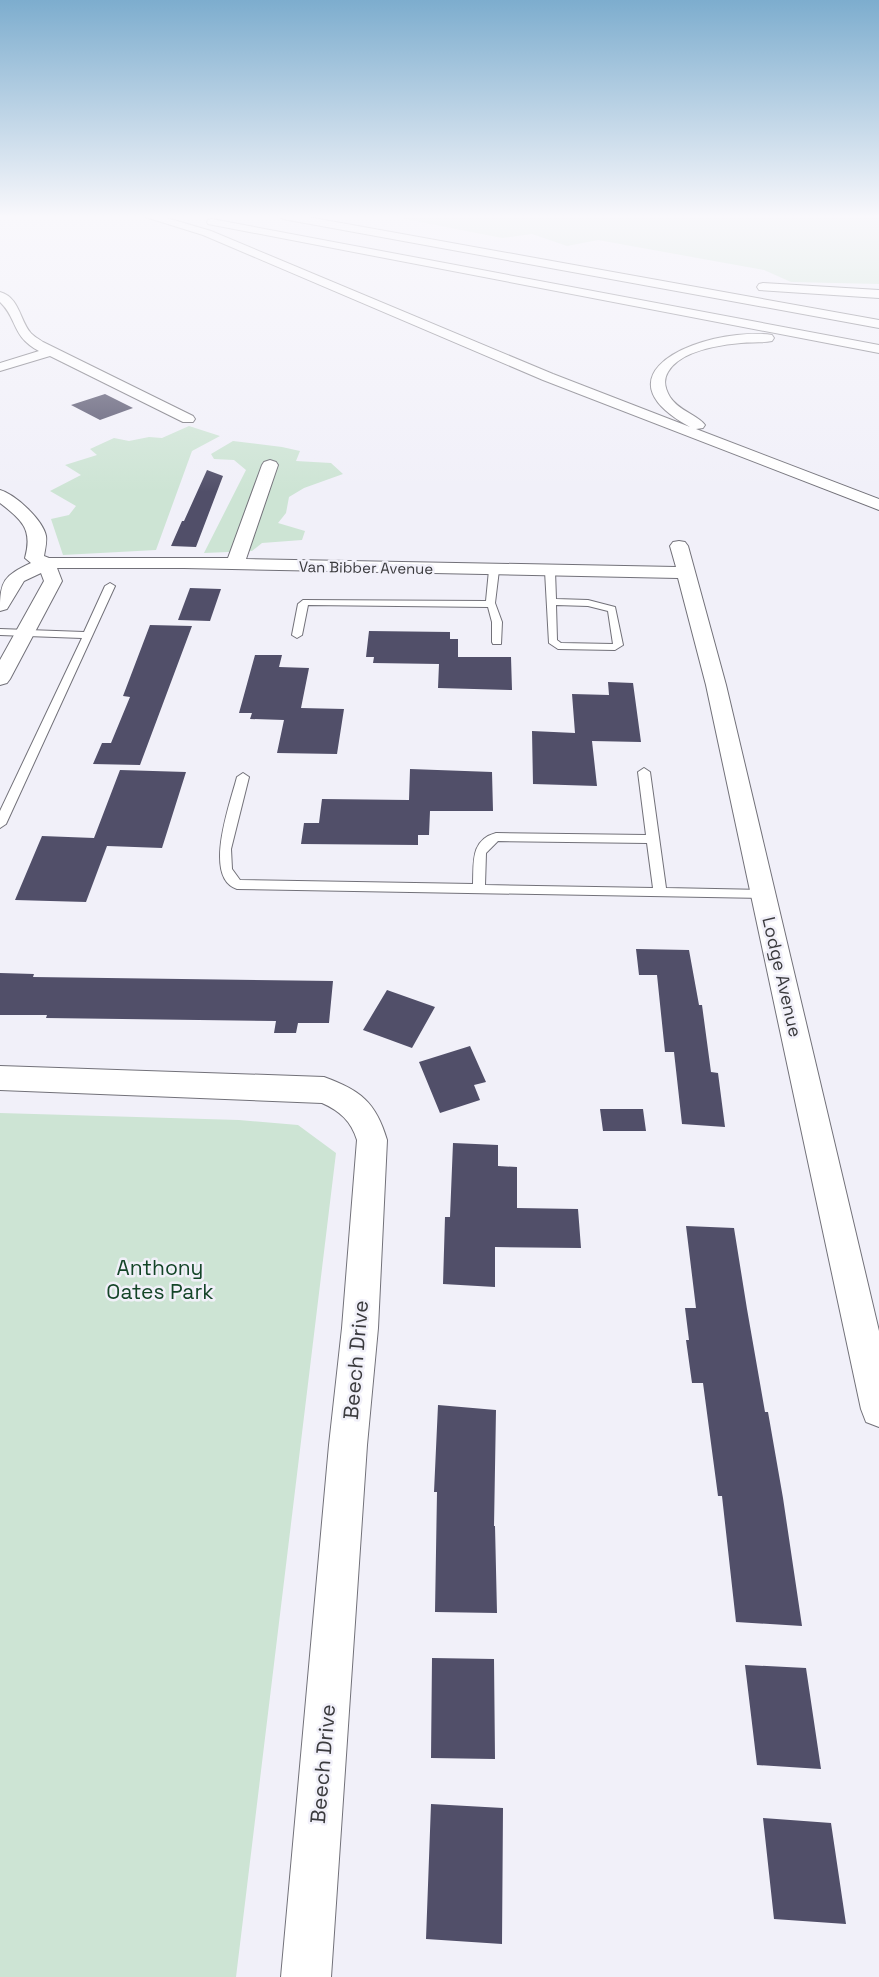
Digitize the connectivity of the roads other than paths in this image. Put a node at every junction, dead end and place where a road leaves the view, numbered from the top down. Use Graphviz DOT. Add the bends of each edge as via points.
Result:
graph roads {
  1 [pos="11,307"];
  2 [pos="383,307"];
  3 [pos="654,307"];
  4 [pos="707,307"];
  5 [pos="786,307"];
  6 [pos="830,307"];
  7 [pos="879,316"];
  8 [pos="879,324"];
  9 [pos="879,339"];
  10 [pos="879,350"];
  11 [pos="49,352"];
  12 [pos="0,366"];
  13 [pos="188,419"];
  14 [pos="270,465"];
  15 [pos="879,494"];
  16 [pos="0,495"];
  17 [pos="879,505"];
  18 [pos="679,546"];
  19 [pos="46,563"];
  20 [pos="235,565"];
  21 [pos="494,570"];
  22 [pos="550,571"];
  23 [pos="686,574"];
  24 [pos="110,586"];
  25 [pos="551,602"];
  26 [pos="490,603"];
  27 [pos="0,605"];
  28 [pos="0,632"];
  29 [pos="24,634"];
  30 [pos="88,635"];
  31 [pos="297,635"];
  32 [pos="497,642"];
  33 [pos="0,680"];
  34 [pos="644,772"];
  35 [pos="243,776"];
  36 [pos="0,824"];
  37 [pos="653,839"];
  38 [pos="479,889"];
  39 [pos="660,893"];
  40 [pos="764,895"];
  41 [pos="0,1078"];
  42 [pos="879,1409"];
  43 [pos="306,1977"];
  1 -- 11 [label="main road" via="26,335"];
  2 -- 17 [label="main road" via="548,377"];
  3 -- 10 [label="main road"];
  4 -- 9 [label="main road"];
  5 -- 8 [label="main road"];
  6 -- 7 [label="main road"];
  10 -- 15 [label="main road" via="780,338 727,341 695,348 678,356 664,365 657,382 661,396 673,410 694,423"];
  11 -- 12 [label="main road"];
  11 -- 13 [label="main road"];
  14 -- 20 [label="main road"];
  16 -- 19 [label="main road" via="18,508 37,532 34,558"];
  18 -- 23 [label="main road, Lodge Avenue"];
  19 -- 20 [label="main road, Van Bibber Avenue"];
  19 -- 27 [label="main road" via="17,578"];
  19 -- 29 [label="main road" via="53,581"];
  20 -- 21 [label="main road, Van Bibber Avenue"];
  21 -- 22 [label="main road, Van Bibber Avenue"];
  21 -- 26 [label="lane"];
  22 -- 23 [label="main road, Van Bibber Avenue"];
  22 -- 25 [label="lane"];
  23 -- 40 [label="main road, Lodge Avenue" via="716,685"];
  24 -- 30 [label="lane"];
  25 -- 25 [label="lane" via="552,641 558,646 618,645 612,609 588,603"];
  26 -- 31 [label="lane" via="306,602"];
  26 -- 32 [label="lane" via="496,611"];
  28 -- 29 [label="lane"];
  29 -- 30 [label="lane"];
  29 -- 33 [label="main road"];
  30 -- 36 [label="lane"];
  34 -- 37 [label="lane"];
  35 -- 38 [label="lane" via="225,850 226,870 237,884"];
  37 -- 38 [label="lane" via="496,837 480,852"];
  37 -- 39 [label="lane"];
  38 -- 39 [label="lane"];
  39 -- 40 [label="lane"];
  40 -- 42 [label="main road, Lodge Avenue"];
  41 -- 43 [label="main road, Beech Drive" via="324,1090 345,1098 370,1129 372,1140 360,1328"];
}
